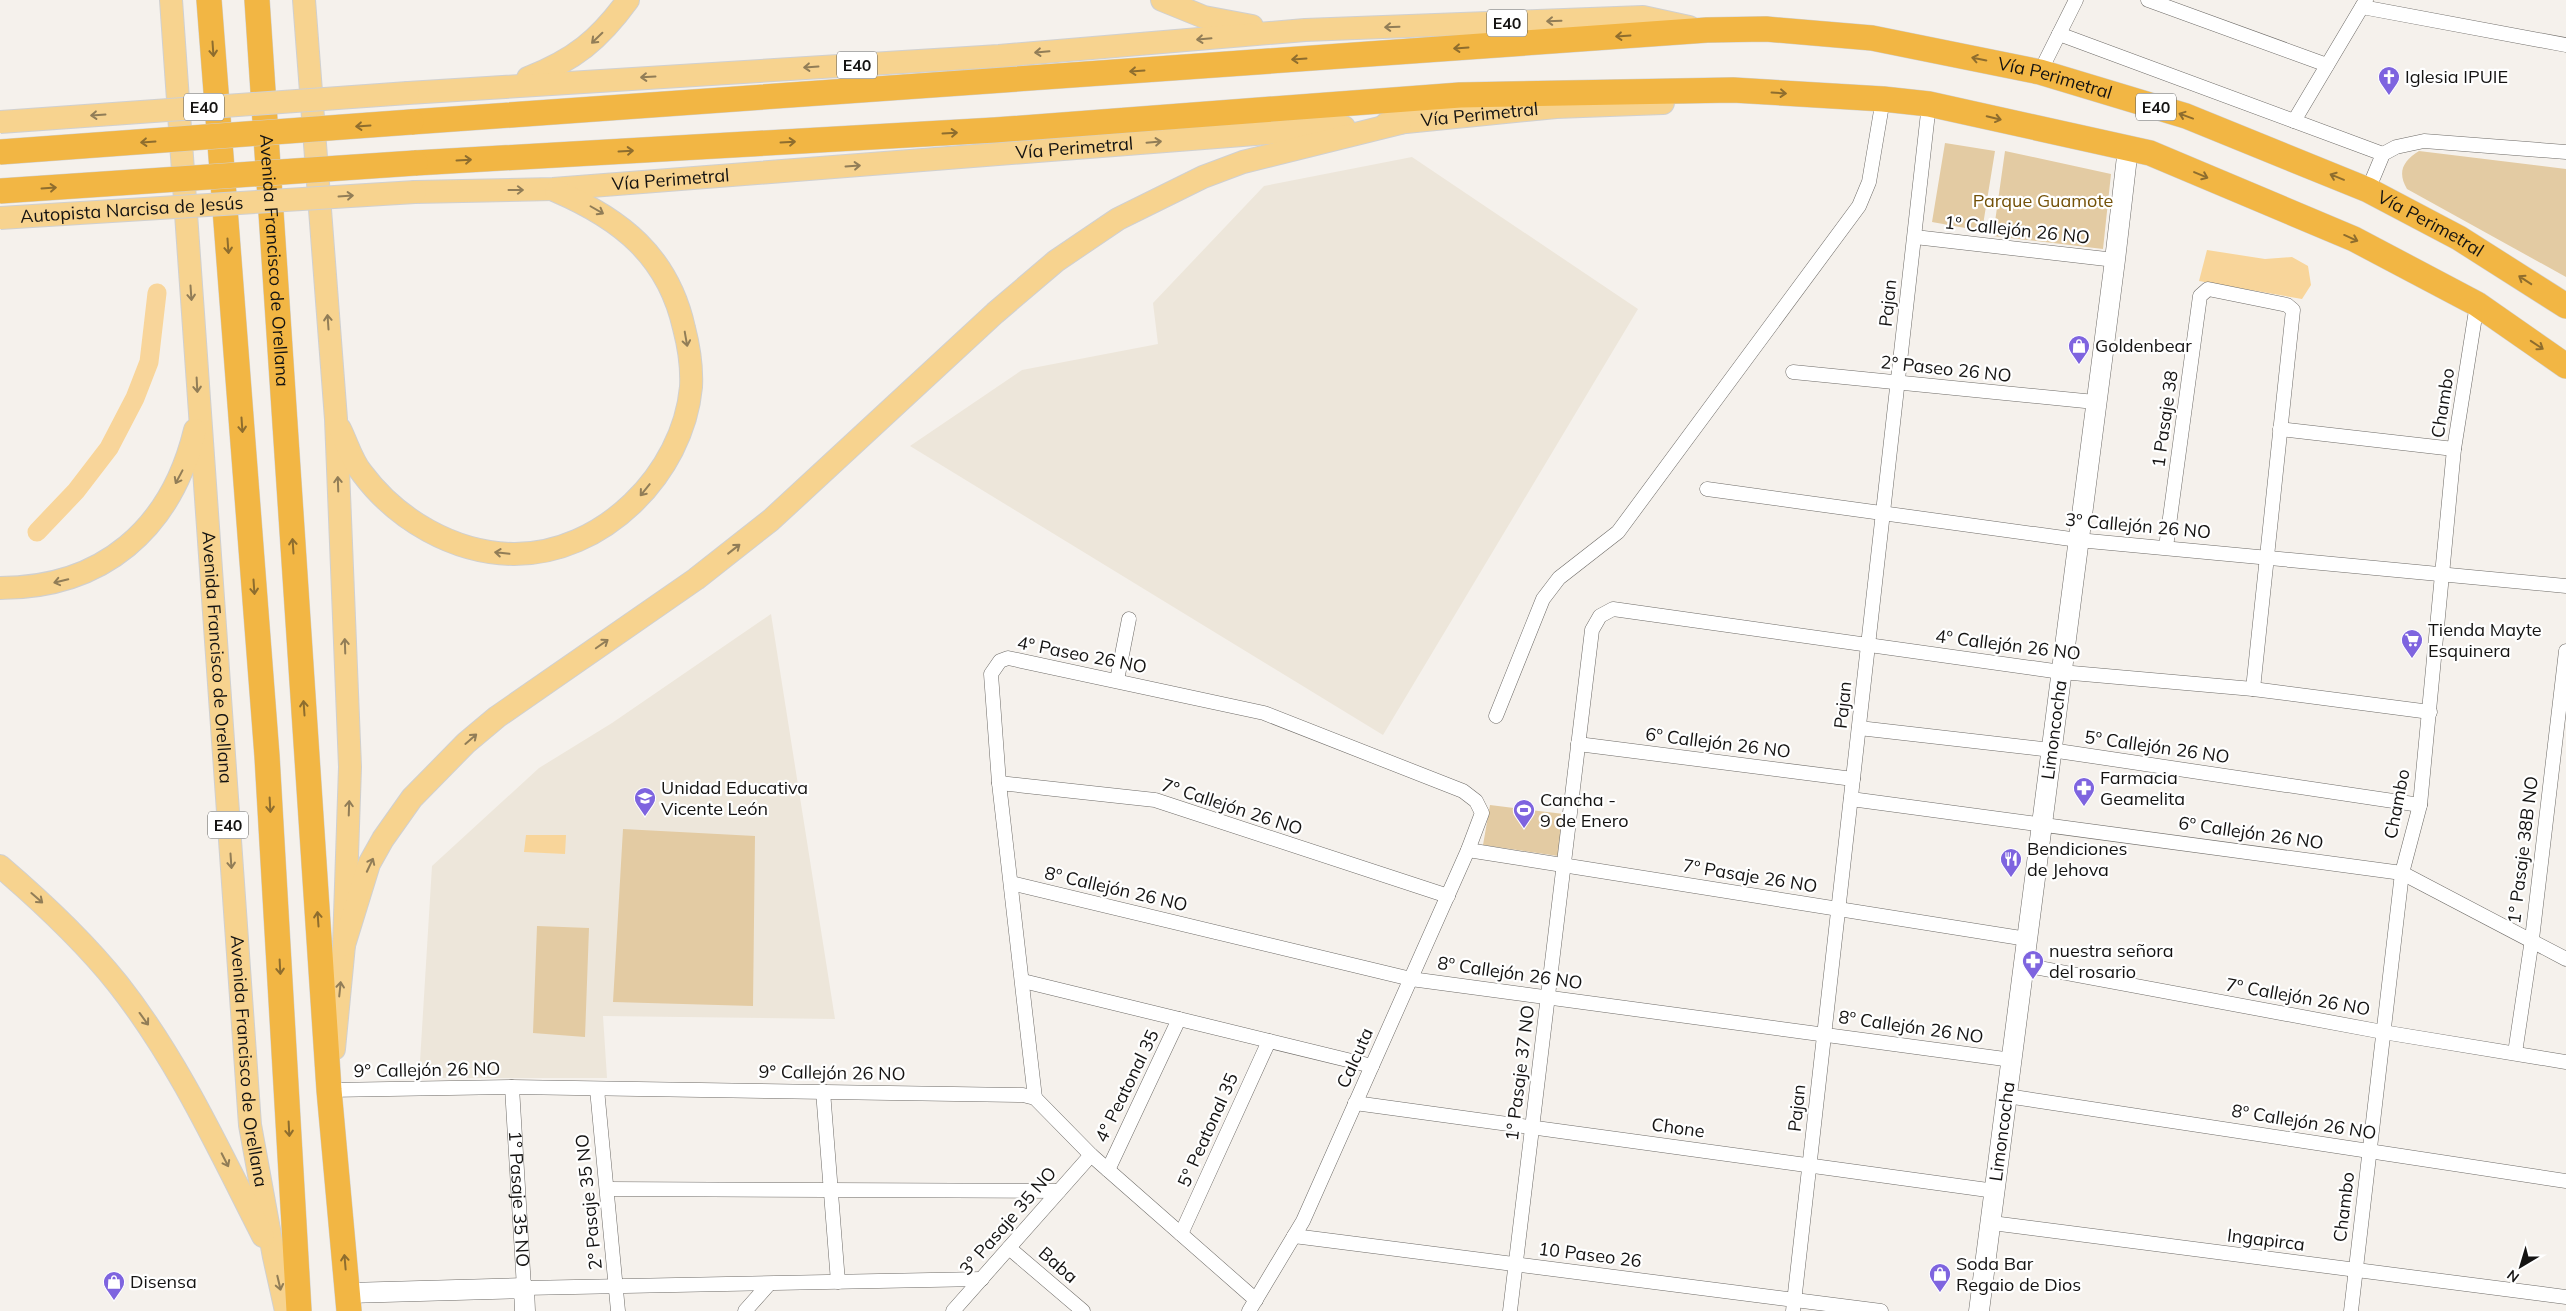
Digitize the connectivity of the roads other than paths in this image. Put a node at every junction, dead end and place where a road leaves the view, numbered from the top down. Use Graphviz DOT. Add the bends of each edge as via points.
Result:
graph roads {
  1 [pos="171,0"];
  2 [pos="209,0"];
  3 [pos="257,0"];
  4 [pos="304,0"];
  5 [pos="628,0"];
  6 [pos="1162,0"];
  7 [pos="2076,0"];
  8 [pos="2148,0"];
  9 [pos="2364,3"];
  10 [pos="1305,30"];
  11 [pos="1707,30"];
  12 [pos="2059,34"];
  13 [pos="2566,45"];
  14 [pos="2327,65"];
  15 [pos="2040,72"];
  16 [pos="509,85"];
  17 [pos="1733,90"];
  18 [pos="1883,99"];
  19 [pos="1929,104"];
  20 [pos="2294,121"];
  21 [pos="0,122"];
  22 [pos="1400,123"];
  23 [pos="2128,148"];
  24 [pos="0,152"];
  25 [pos="2566,152"];
  26 [pos="2383,154"];
  27 [pos="415,163"];
  28 [pos="553,190"];
  29 [pos="2368,190"];
  30 [pos="0,191"];
  31 [pos="415,192"];
  32 [pos="0,218"];
  33 [pos="1915,237"];
  34 [pos="2115,260"];
  35 [pos="2477,304"];
  36 [pos="2566,306"];
  37 [pos="2566,366"];
  38 [pos="1793,372"];
  39 [pos="1898,383"];
  40 [pos="2095,402"];
  41 [pos="199,414"];
  42 [pos="336,419"];
  43 [pos="2280,429"];
  44 [pos="2454,448"];
  45 [pos="1708,489"];
  46 [pos="1883,513"];
  47 [pos="2078,540"];
  48 [pos="2166,547"];
  49 [pos="2266,556"];
  50 [pos="2440,575"];
  51 [pos="2566,586"];
  52 [pos="0,588"];
  53 [pos="1129,619"];
  54 [pos="1592,630"];
  55 [pos="1868,645"];
  56 [pos="2566,651"];
  57 [pos="2061,672"];
  58 [pos="1117,680"];
  59 [pos="2253,689"];
  60 [pos="2430,712"];
  61 [pos="1496,716"];
  62 [pos="1859,728"];
  63 [pos="1578,744"];
  64 [pos="2051,750"];
  65 [pos="1853,779"];
  66 [pos="1000,783"];
  67 [pos="1851,799"];
  68 [pos="2420,805"];
  69 [pos="1482,813"];
  70 [pos="2042,823"];
  71 [pos="1468,850"];
  72 [pos="1564,865"];
  73 [pos="0,866"];
  74 [pos="2402,873"];
  75 [pos="1011,883"];
  76 [pos="1448,896"];
  77 [pos="1839,909"];
  78 [pos="2027,939"];
  79 [pos="2532,939"];
  80 [pos="344,945"];
  81 [pos="2566,959"];
  82 [pos="2023,966"];
  83 [pos="1411,979"];
  84 [pos="1022,981"];
  85 [pos="1548,998"];
  86 [pos="1179,1019"];
  87 [pos="2383,1032"];
  88 [pos="1824,1034"];
  89 [pos="1269,1041"];
  90 [pos="2516,1053"];
  91 [pos="2012,1060"];
  92 [pos="2566,1062"];
  93 [pos="1372,1066"];
  94 [pos="512,1088"];
  95 [pos="597,1089"];
  96 [pos="330,1090"];
  97 [pos="823,1091"];
  98 [pos="2007,1096"];
  99 [pos="1035,1098"];
  100 [pos="1355,1103"];
  101 [pos="1532,1127"];
  102 [pos="2370,1151"];
  103 [pos="1091,1155"];
  104 [pos="1810,1165"];
  105 [pos="1108,1170"];
  106 [pos="2566,1181"];
  107 [pos="607,1189"];
  108 [pos="830,1190"];
  109 [pos="1059,1191"];
  110 [pos="1995,1191"];
  111 [pos="1992,1223"];
  112 [pos="1181,1234"];
  113 [pos="1294,1236"];
  114 [pos="1009,1248"];
  115 [pos="274,1258"];
  116 [pos="1516,1264"];
  117 [pos="2356,1270"];
  118 [pos="982,1279"];
  119 [pos="838,1282"];
  120 [pos="769,1284"];
  121 [pos="616,1287"];
  122 [pos="524,1288"];
  123 [pos="2566,1297"];
  124 [pos="349,1302"];
  125 [pos="1253,1305"];
  126 [pos="1794,1306"];
  127 [pos="286,1311"];
  128 [pos="299,1311"];
  129 [pos="525,1311"];
  130 [pos="618,1311"];
  131 [pos="745,1311"];
  132 [pos="953,1311"];
  133 [pos="1083,1311"];
  134 [pos="1510,1311"];
  135 [pos="1881,1311"];
  136 [pos="1980,1311"];
  137 [pos="2351,1311"];
  1 -- 41 [label="main road, Avenida Francisco de Orellana / E40, one-way"];
  2 -- 128 [label="highway, Avenida Francisco de Orellana, one-way" via="268,756"];
  96 -- 3 [label="highway, Avenida Francisco de Orellana, one-way"];
  42 -- 4 [label="main road, Avenida Francisco de Orellana, one-way"];
  5 -- 16 [label="main road, one-way" via="604,31 581,51 555,68"];
  6 -- 10 [label="main road" via="1204,17 1237,25"];
  7 -- 12 [label="street"];
  8 -- 14 [label="street"];
  9 -- 13 [label="street"];
  9 -- 14 [label="street"];
  11 -- 10 [label="main road, Vía Perimetral / E40, one-way" via="1643,17"];
  10 -- 16 [label="main road, Vía Perimetral / E40, one-way" via="999,56"];
  15 -- 11 [label="highway, Vía Perimetral / E40, one-way" via="1872,38 1766,29"];
  11 -- 24 [label="highway, Vía Perimetral, one-way, bridge"];
  12 -- 15 [label="street"];
  12 -- 20 [label="street"];
  14 -- 20 [label="street"];
  29 -- 15 [label="highway, Vía Perimetral / E40, one-way" via="2186,116"];
  16 -- 21 [label="main road, Vía Perimetral / E40, one-way, bridge"];
  17 -- 18 [label="highway, Vía Perimetral, one-way"];
  17 -- 22 [label="main road, Vía Perimetral" via="1693,102 1556,107"];
  27 -- 17 [label="highway, Vía Perimetral, one-way" via="995,130 1460,95"];
  18 -- 19 [label="highway, Vía Perimetral"];
  18 -- 61 [label="street" via="1869,182 1859,206 1618,532 1559,578 1543,600"];
  19 -- 23 [label="highway, Vía Perimetral, one-way"];
  19 -- 33 [label="street, Pajan"];
  20 -- 26 [label="street"];
  28 -- 22 [label="main road, Vía Perimetral, one-way"];
  80 -- 22 [label="main road, one-way" via="369,864 387,832 412,798 466,743 497,717 696,579 770,520 994,313 1056,261 1118,219 1203,177 1243,162"];
  23 -- 34 [label="street, Limoncocha"];
  23 -- 35 [label="highway, Vía Perimetral, one-way" via="2150,153 2354,239"];
  25 -- 26 [label="street" via="2424,141 2396,147"];
  26 -- 29 [label="street"];
  30 -- 27 [label="highway, Autopista Narcisa de Jesús, one-way, bridge"];
  31 -- 28 [label="main road, Vía Perimetral, one-way"];
  28 -- 42 [label="main road, one-way" via="587,204 626,229 657,264 681,311 690,361 691,386 687,408 672,449 644,492 609,522 564,545 514,554 469,548 420,526 378,493 360,471"];
  36 -- 29 [label="highway, Vía Perimetral / E40, one-way" via="2460,238"];
  32 -- 31 [label="main road, Autopista Narcisa de Jesús, one-way, bridge"];
  33 -- 34 [label="street, 1º Callejón 26 NO"];
  33 -- 39 [label="street, Pajan"];
  34 -- 40 [label="street, Limoncocha"];
  35 -- 37 [label="highway, Vía Perimetral, one-way"];
  35 -- 44 [label="street, Chambo"];
  38 -- 39 [label="street, 2° Paseo 26 NO"];
  39 -- 40 [label="street, 2° Paseo 26 NO"];
  39 -- 46 [label="street, Pajan"];
  40 -- 47 [label="street, Limoncocha"];
  41 -- 52 [label="main road, one-way" via="191,448 175,484 151,521 126,549 68,580"];
  41 -- 115 [label="main road, Avenida Francisco de Orellana / E40, one-way" via="250,1125"];
  80 -- 42 [label="main road, Avenida Francisco de Orellana, one-way" via="350,767"];
  43 -- 44 [label="street"];
  43 -- 48 [label="street, 1 Pasaje 38" via="2293,310 2287,305 2208,289 2200,296"];
  43 -- 49 [label="street"];
  44 -- 50 [label="street, Chambo"];
  45 -- 46 [label="street, 3º Callejón 26 NO"];
  46 -- 47 [label="street, 3º Callejón 26 NO"];
  46 -- 55 [label="street, Pajan"];
  47 -- 48 [label="street, 3º Callejón 26 NO"];
  47 -- 57 [label="street, Limoncocha"];
  48 -- 49 [label="street, 3º Callejón 26 NO"];
  49 -- 50 [label="street, 3º Callejón 26 NO"];
  49 -- 59 [label="street"];
  50 -- 51 [label="street, 3º Callejón 26 NO"];
  50 -- 60 [label="street, Chambo"];
  53 -- 58 [label="street"];
  54 -- 55 [label="street, 4º Callejón 26 NO" via="1600,616 1613,609"];
  54 -- 63 [label="street, 1° Pasaje 37 NO"];
  55 -- 57 [label="street, 4º Callejón 26 NO"];
  55 -- 62 [label="street, Pajan"];
  56 -- 79 [label="street, 1° Pasaje 38B NO"];
  57 -- 59 [label="street, 4º Callejón 26 NO"];
  57 -- 64 [label="street, Limoncocha"];
  58 -- 66 [label="street, 4° Paseo 26 NO" via="1008,658 1000,661 991,674"];
  58 -- 69 [label="street, 4° Paseo 26 NO" via="1264,713 1463,791 1476,801"];
  59 -- 60 [label="street, 4º Callejón 26 NO"];
  60 -- 68 [label="street, Chambo"];
  62 -- 64 [label="street, 5º Callejón 26 NO"];
  62 -- 65 [label="street, Pajan"];
  63 -- 65 [label="street, 6º Callejón 26 NO"];
  63 -- 72 [label="street, 1° Pasaje 37 NO"];
  64 -- 68 [label="street, 5º Callejón 26 NO"];
  64 -- 70 [label="street, Limoncocha"];
  65 -- 67 [label="street, Pajan"];
  66 -- 75 [label="street, 4° Paseo 26 NO"];
  66 -- 76 [label="street, 7° Callejón 26 NO" via="1155,800"];
  67 -- 70 [label="street, 6º Callejón 26 NO"];
  67 -- 77 [label="street, Pajan"];
  68 -- 74 [label="street, Chambo"];
  69 -- 71 [label="street, Calcuta"];
  70 -- 74 [label="street, 6º Callejón 26 NO"];
  70 -- 78 [label="street, Limoncocha"];
  71 -- 72 [label="street, 7º Pasaje 26 NO"];
  71 -- 76 [label="street, Calcuta"];
  72 -- 77 [label="street, 7º Pasaje 26 NO"];
  72 -- 85 [label="street, 1° Pasaje 37 NO"];
  73 -- 115 [label="main road, one-way" via="82,943 149,1026 217,1146"];
  74 -- 79 [label="street, 6º Callejón 26 NO"];
  74 -- 87 [label="street, Chambo"];
  75 -- 83 [label="street, 8º Callejón 26 NO"];
  75 -- 84 [label="street, 4° Paseo 26 NO"];
  76 -- 83 [label="street, Calcuta"];
  77 -- 78 [label="street, 7º Pasaje 26 NO"];
  77 -- 88 [label="street, Pajan"];
  78 -- 82 [label="street, Limoncocha"];
  79 -- 81 [label="street, 6º Callejón 26 NO"];
  79 -- 90 [label="street, 1° Pasaje 38B NO"];
  96 -- 80 [label="main road, Avenida Francisco de Orellana, one-way"];
  82 -- 87 [label="street, 7º Callejón 26 NO"];
  82 -- 91 [label="street, Limoncocha"];
  83 -- 85 [label="street, 8º Callejón 26 NO"];
  83 -- 93 [label="street, Calcuta"];
  84 -- 86 [label="street"];
  84 -- 99 [label="street, 4° Paseo 26 NO"];
  85 -- 88 [label="street, 8º Callejón 26 NO"];
  85 -- 101 [label="street, 1° Pasaje 37 NO"];
  86 -- 89 [label="street"];
  86 -- 105 [label="street, 4° Peatonal 35"];
  87 -- 90 [label="street, 7º Callejón 26 NO"];
  87 -- 102 [label="street, Chambo"];
  88 -- 91 [label="street, 8º Callejón 26 NO"];
  88 -- 104 [label="street, Pajan"];
  89 -- 93 [label="street"];
  89 -- 112 [label="street, 5° Peatonal 35"];
  90 -- 92 [label="street, 7º Callejón 26 NO"];
  91 -- 98 [label="street, Limoncocha"];
  93 -- 100 [label="street, Calcuta"];
  94 -- 95 [label="street, 9° Callejón 26 NO"];
  94 -- 96 [label="street, 9° Callejón 26 NO"];
  94 -- 122 [label="street, 1° Pasaje 35 NO"];
  95 -- 97 [label="street, 9° Callejón 26 NO"];
  95 -- 107 [label="street, 2° Pasaje 35 NO"];
  124 -- 96 [label="highway, Avenida Francisco de Orellana, one-way"];
  97 -- 99 [label="street, 9° Callejón 26 NO" via="1023,1095"];
  97 -- 108 [label="street"];
  98 -- 102 [label="street, 8º Callejón 26 NO"];
  98 -- 110 [label="street, Limoncocha"];
  99 -- 103 [label="street"];
  100 -- 101 [label="street, Chone"];
  100 -- 113 [label="street, Calcuta"];
  101 -- 104 [label="street, Chone"];
  101 -- 116 [label="street, 1° Pasaje 37 NO"];
  102 -- 106 [label="street, 8º Callejón 26 NO"];
  102 -- 117 [label="street, Chambo"];
  103 -- 105 [label="street"];
  103 -- 109 [label="street, 3° Pasaje 35 NO"];
  104 -- 110 [label="street, Chone"];
  104 -- 126 [label="street, Pajan"];
  105 -- 112 [label="street"];
  107 -- 108 [label="street"];
  107 -- 121 [label="street, 2° Pasaje 35 NO"];
  108 -- 109 [label="street"];
  108 -- 119 [label="street"];
  109 -- 114 [label="street, 3° Pasaje 35 NO"];
  110 -- 111 [label="street, Limoncocha"];
  111 -- 117 [label="street, Ingapirca"];
  111 -- 136 [label="street, Limoncocha"];
  112 -- 125 [label="street"];
  113 -- 116 [label="street, 10 Paseo 26"];
  113 -- 125 [label="street, Calcuta"];
  114 -- 118 [label="street, 3° Pasaje 35 NO"];
  114 -- 133 [label="street, Baba"];
  115 -- 127 [label="main road, Avenida Francisco de Orellana / E40, one-way"];
  116 -- 126 [label="street, 10 Paseo 26"];
  116 -- 134 [label="street, 1° Pasaje 37 NO"];
  117 -- 123 [label="street, Ingapirca"];
  117 -- 137 [label="street, Chambo"];
  118 -- 119 [label="street"];
  118 -- 132 [label="street, 3° Pasaje 35 NO"];
  119 -- 120 [label="street"];
  120 -- 121 [label="street"];
  120 -- 131 [label="street"];
  121 -- 122 [label="street"];
  121 -- 130 [label="street, 2° Pasaje 35 NO"];
  122 -- 124 [label="street"];
  122 -- 129 [label="street, 1° Pasaje 35 NO"];
  126 -- 135 [label="street, 10 Paseo 26"];
}
